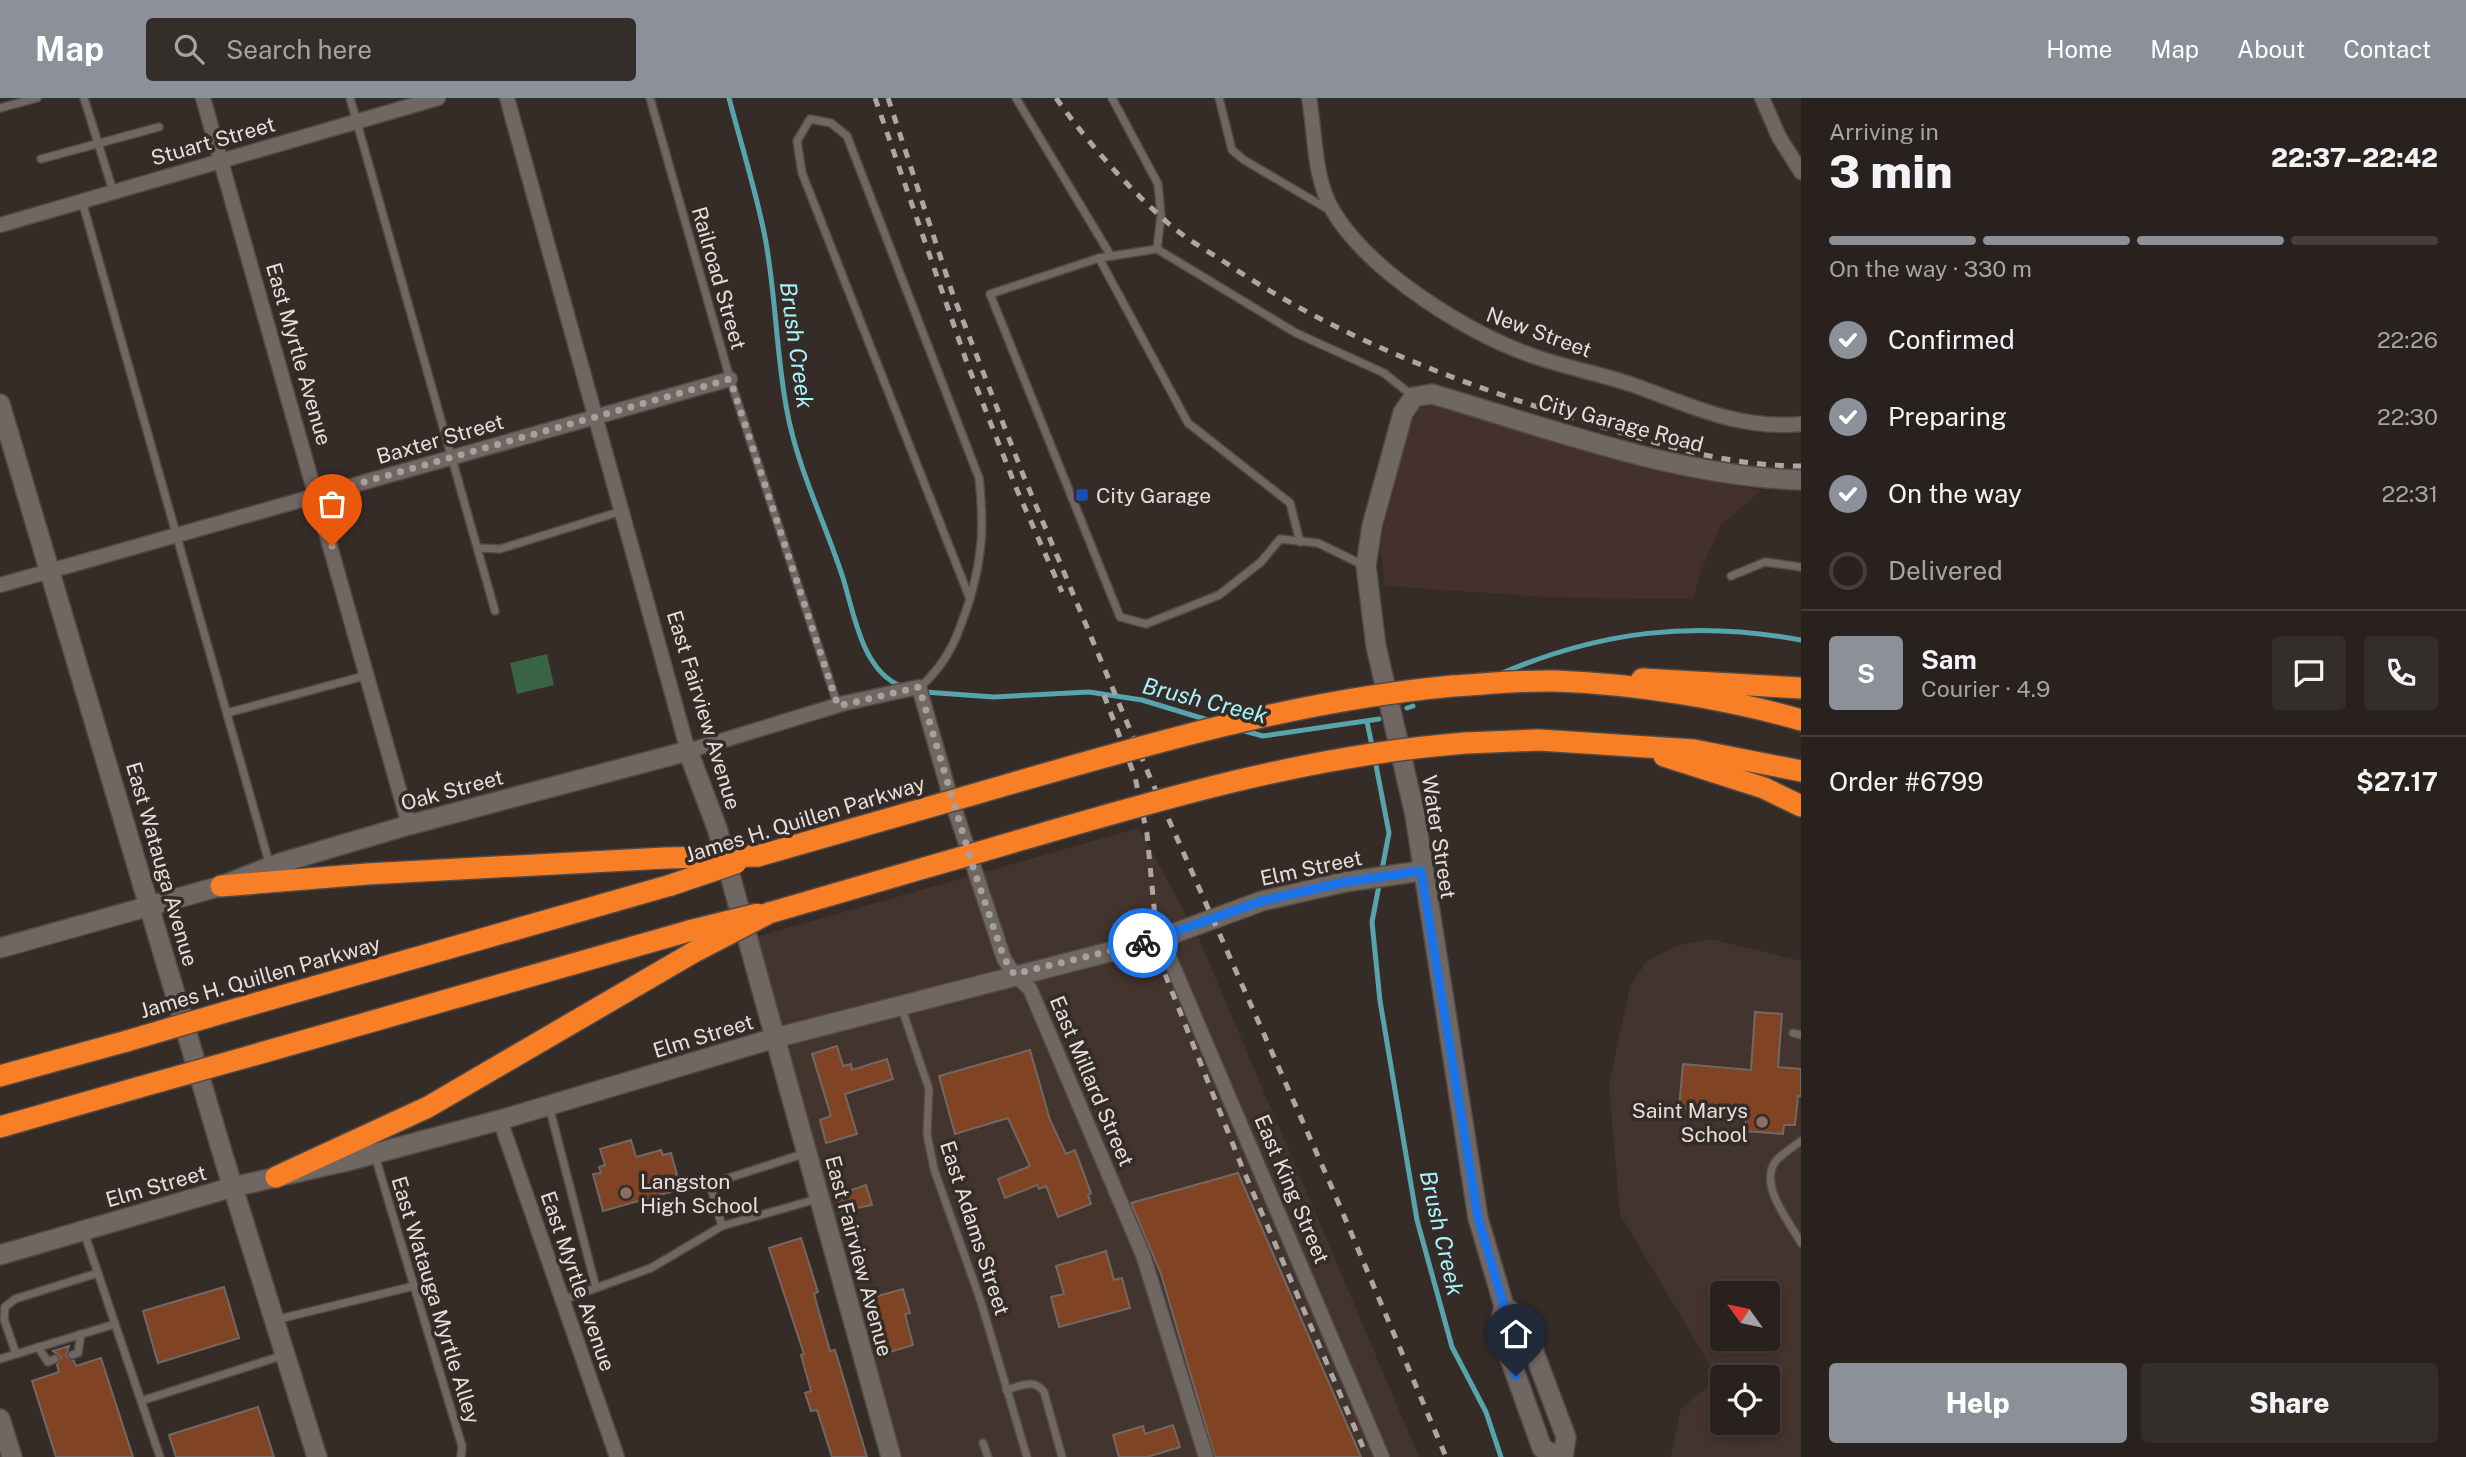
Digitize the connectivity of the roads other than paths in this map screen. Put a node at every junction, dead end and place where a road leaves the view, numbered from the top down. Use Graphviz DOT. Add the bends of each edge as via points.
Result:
graph roads {
  1 [pos="37,98"];
  2 [pos="84,98"];
  3 [pos="203,98"];
  4 [pos="350,98"];
  5 [pos="438,98"];
  6 [pos="507,98"];
  7 [pos="650,98"];
  8 [pos="1016,98"];
  9 [pos="1112,98"];
  10 [pos="1219,98"];
  11 [pos="1309,98"];
  12 [pos="1762,98"];
  13 [pos="0,108"];
  14 [pos="356,121"];
  15 [pos="159,127"];
  16 [pos="98,143"];
  17 [pos="41,159"];
  18 [pos="220,160"];
  19 [pos="1801,172"];
  20 [pos="113,191"];
  21 [pos="82,201"];
  22 [pos="1335,213"];
  23 [pos="0,225"];
  24 [pos="1157,249"];
  25 [pos="1111,256"];
  26 [pos="1099,258"];
  27 [pos="730,379"];
  28 [pos="1423,396"];
  29 [pos="0,404"];
  30 [pos="596,416"];
  31 [pos="1801,424"];
  32 [pos="451,457"];
  33 [pos="1801,480"];
  34 [pos="318,495"];
  35 [pos="622,511"];
  36 [pos="177,534"];
  37 [pos="1300,542"];
  38 [pos="478,548"];
  39 [pos="1366,566"];
  40 [pos="1801,567"];
  41 [pos="49,570"];
  42 [pos="1731,576"];
  43 [pos="0,585"];
  44 [pos="970,599"];
  45 [pos="495,611"];
  46 [pos="368,675"];
  47 [pos="1609,684"];
  48 [pos="919,687"];
  49 [pos="1801,688"];
  50 [pos="838,706"];
  51 [pos="227,713"];
  52 [pos="1801,720"];
  53 [pos="1642,748"];
  54 [pos="688,751"];
  55 [pos="1801,771"];
  56 [pos="1801,806"];
  57 [pos="409,825"];
  58 [pos="768,853"];
  59 [pos="271,867"];
  60 [pos="1421,871"];
  61 [pos="221,886"];
  62 [pos="148,906"];
  63 [pos="769,913"];
  64 [pos="1161,938"];
  65 [pos="0,948"];
  66 [pos="1014,974"];
  67 [pos="901,1008"];
  68 [pos="775,1038"];
  69 [pos="0,1076"];
  70 [pos="548,1105"];
  71 [pos="500,1119"];
  72 [pos="0,1127"];
  73 [pos="1801,1141"];
  74 [pos="374,1153"];
  75 [pos="807,1153"];
  76 [pos="276,1177"];
  77 [pos="233,1187"];
  78 [pos="819,1199"];
  79 [pos="722,1226"];
  80 [pos="84,1230"];
  81 [pos="1801,1242"];
  82 [pos="0,1255"];
  83 [pos="98,1273"];
  84 [pos="414,1286"];
  85 [pos="596,1288"];
  86 [pos="563,1300"];
  87 [pos="1504,1306"];
  88 [pos="274,1321"];
  89 [pos="115,1324"];
  90 [pos="81,1334"];
  91 [pos="38,1347"];
  92 [pos="16,1354"];
  93 [pos="285,1354"];
  94 [pos="72,1355"];
  95 [pos="0,1359"];
  96 [pos="55,1359"];
  97 [pos="1006,1390"];
  98 [pos="141,1401"];
  99 [pos="0,1419"];
  100 [pos="983,1443"];
  101 [pos="12,1457"];
  102 [pos="160,1457"];
  103 [pos="317,1457"];
  104 [pos="461,1457"];
  105 [pos="617,1457"];
  106 [pos="891,1457"];
  107 [pos="988,1457"];
  108 [pos="1027,1457"];
  109 [pos="1062,1457"];
  110 [pos="1206,1457"];
  111 [pos="1382,1457"];
  112 [pos="1557,1457"];
  113 [pos="1563,1457"];
  1 -- 13 [label="lane"];
  2 -- 16 [label="lane"];
  3 -- 18 [label="street, East Myrtle Avenue"];
  4 -- 14 [label="lane"];
  5 -- 14 [label="street, Stuart Street"];
  6 -- 30 [label="street, East Fairview Avenue"];
  7 -- 27 [label="lane, Railroad Street"];
  8 -- 25 [label="lane"];
  9 -- 24 [label="lane" via="1158,184"];
  10 -- 22 [label="lane" via="1232,150"];
  11 -- 22 [label="street, New Street" via="1318,172"];
  12 -- 19 [label="street"];
  14 -- 18 [label="street, Stuart Street"];
  14 -- 32 [label="lane"];
  15 -- 16 [label="lane"];
  16 -- 17 [label="lane"];
  16 -- 20 [label="lane"];
  18 -- 20 [label="street, Stuart Street"];
  18 -- 34 [label="street, East Myrtle Avenue"];
  20 -- 21 [label="street, Stuart Street"];
  21 -- 23 [label="street, Stuart Street"];
  21 -- 36 [label="lane"];
  22 -- 31 [label="street, New Street" via="1381,264 1478,334 1727,420"];
  24 -- 25 [label="lane"];
  24 -- 28 [label="lane, City Garage Road" via="1296,333"];
  25 -- 26 [label="lane"];
  26 -- 37 [label="lane" via="1188,423 1290,503"];
  26 -- 37 [label="lane" via="990,294 1120,617 1146,624 1219,595 1261,562 1280,539"];
  27 -- 30 [label="street, Baxter Street"];
  27 -- 50 [label="lane, Railroad Street"];
  28 -- 33 [label="street, City Garage Road" via="1682,466"];
  28 -- 39 [label="street, Water Street" via="1403,413 1372,526"];
  29 -- 41 [label="street, East Watauga Avenue"];
  30 -- 32 [label="street, Baxter Street"];
  30 -- 35 [label="street, East Fairview Avenue"];
  32 -- 34 [label="street, Baxter Street"];
  32 -- 38 [label="lane"];
  34 -- 36 [label="street, Baxter Street"];
  34 -- 46 [label="street, East Myrtle Avenue"];
  35 -- 38 [label="lane" via="500,549"];
  35 -- 54 [label="street, East Fairview Avenue"];
  36 -- 41 [label="street, Baxter Street"];
  36 -- 51 [label="lane"];
  37 -- 39 [label="lane" via="1318,543"];
  38 -- 45 [label="lane"];
  39 -- 60 [label="street, Water Street" via="1376,646 1404,758"];
  40 -- 42 [label="lane" via="1765,562"];
  41 -- 43 [label="street, Baxter Street"];
  41 -- 62 [label="street, East Watauga Avenue"];
  44 -- 44 [label="lane" via="802,173 797,141 810,118 831,123 847,136 979,478 984,525 981,562"];
  44 -- 48 [label="lane" via="952,651 939,671"];
  46 -- 51 [label="lane"];
  46 -- 57 [label="street, East Myrtle Avenue"];
  47 -- 49 [label="highway" via="1650,678"];
  47 -- 52 [label="highway, James H. Quillen Parkway"];
  47 -- 58 [label="highway, James H. Quillen Parkway, bridge" via="1553,681 1453,686 1343,700 1213,728"];
  48 -- 50 [label="street, Oak Street"];
  48 -- 66 [label="street, East Millard Street" via="973,867 1004,958"];
  50 -- 54 [label="street, Oak Street"];
  51 -- 59 [label="lane"];
  53 -- 55 [label="highway" via="1694,750"];
  53 -- 56 [label="highway" via="1763,788"];
  53 -- 63 [label="highway, bridge" via="1539,740 1466,743 1397,748 1259,774"];
  54 -- 57 [label="street, Oak Street"];
  54 -- 68 [label="street, East Fairview Avenue" via="717,828"];
  57 -- 59 [label="street, Oak Street"];
  58 -- 61 [label="highway, bridge"];
  58 -- 69 [label="highway, James H. Quillen Parkway, bridge" via="671,885"];
  59 -- 61 [label="street, Oak Street"];
  60 -- 64 [label="street, Elm Street" via="1262,901"];
  60 -- 87 [label="street, Water Street" via="1478,1218"];
  61 -- 62 [label="street, Oak Street"];
  62 -- 65 [label="street, Oak Street"];
  62 -- 77 [label="street, East Watauga Avenue"];
  63 -- 72 [label="highway, bridge" via="729,919"];
  63 -- 76 [label="highway, bridge" via="428,1107"];
  64 -- 66 [label="street, Elm Street"];
  64 -- 111 [label="street, East King Street"];
  66 -- 67 [label="street, Elm Street"];
  66 -- 110 [label="street, East Millard Street" via="1030,989 1143,1255"];
  67 -- 68 [label="street, Elm Street"];
  67 -- 97 [label="lane, East Adams Street" via="929,1089 927,1134 934,1169"];
  68 -- 70 [label="street, Elm Street"];
  68 -- 75 [label="street, East Fairview Avenue"];
  70 -- 71 [label="street, Elm Street"];
  70 -- 85 [label="lane"];
  71 -- 74 [label="street, Elm Street"];
  71 -- 86 [label="street, East Myrtle Avenue"];
  73 -- 81 [label="lane" via="1776,1160 1770,1174 1770,1186"];
  74 -- 76 [label="street, Elm Street"];
  74 -- 84 [label="lane, East Watauga Myrtle Alley"];
  75 -- 78 [label="street, East Fairview Avenue"];
  75 -- 79 [label="lane" via="709,1184"];
  76 -- 77 [label="street, Elm Street"];
  77 -- 80 [label="street, Elm Street"];
  77 -- 88 [label="street, East Watauga Avenue"];
  78 -- 79 [label="lane"];
  78 -- 106 [label="street, East Fairview Avenue"];
  79 -- 85 [label="lane" via="651,1268"];
  80 -- 82 [label="street, Elm Street"];
  80 -- 83 [label="lane"];
  83 -- 89 [label="lane"];
  83 -- 92 [label="lane" via="15,1299 5,1307 4,1319"];
  84 -- 88 [label="lane"];
  84 -- 104 [label="lane, East Watauga Myrtle Alley" via="462,1446"];
  85 -- 86 [label="lane"];
  86 -- 105 [label="street, East Myrtle Avenue"];
  87 -- 112 [label="street, Water Street" via="1499,1328 1542,1448"];
  87 -- 113 [label="street, Water Street" via="1522,1320 1566,1437"];
  88 -- 93 [label="street, East Watauga Avenue"];
  89 -- 90 [label="lane"];
  89 -- 98 [label="lane"];
  90 -- 91 [label="lane"];
  90 -- 94 [label="lane" via="78,1353"];
  91 -- 92 [label="lane"];
  91 -- 96 [label="lane" via="48,1362"];
  92 -- 95 [label="lane"];
  93 -- 98 [label="lane"];
  93 -- 103 [label="street, East Watauga Avenue"];
  97 -- 108 [label="lane, East Adams Street"];
  97 -- 109 [label="lane" via="1039,1384"];
  98 -- 102 [label="lane"];
  99 -- 101 [label="street"];
  100 -- 107 [label="lane"];
}
